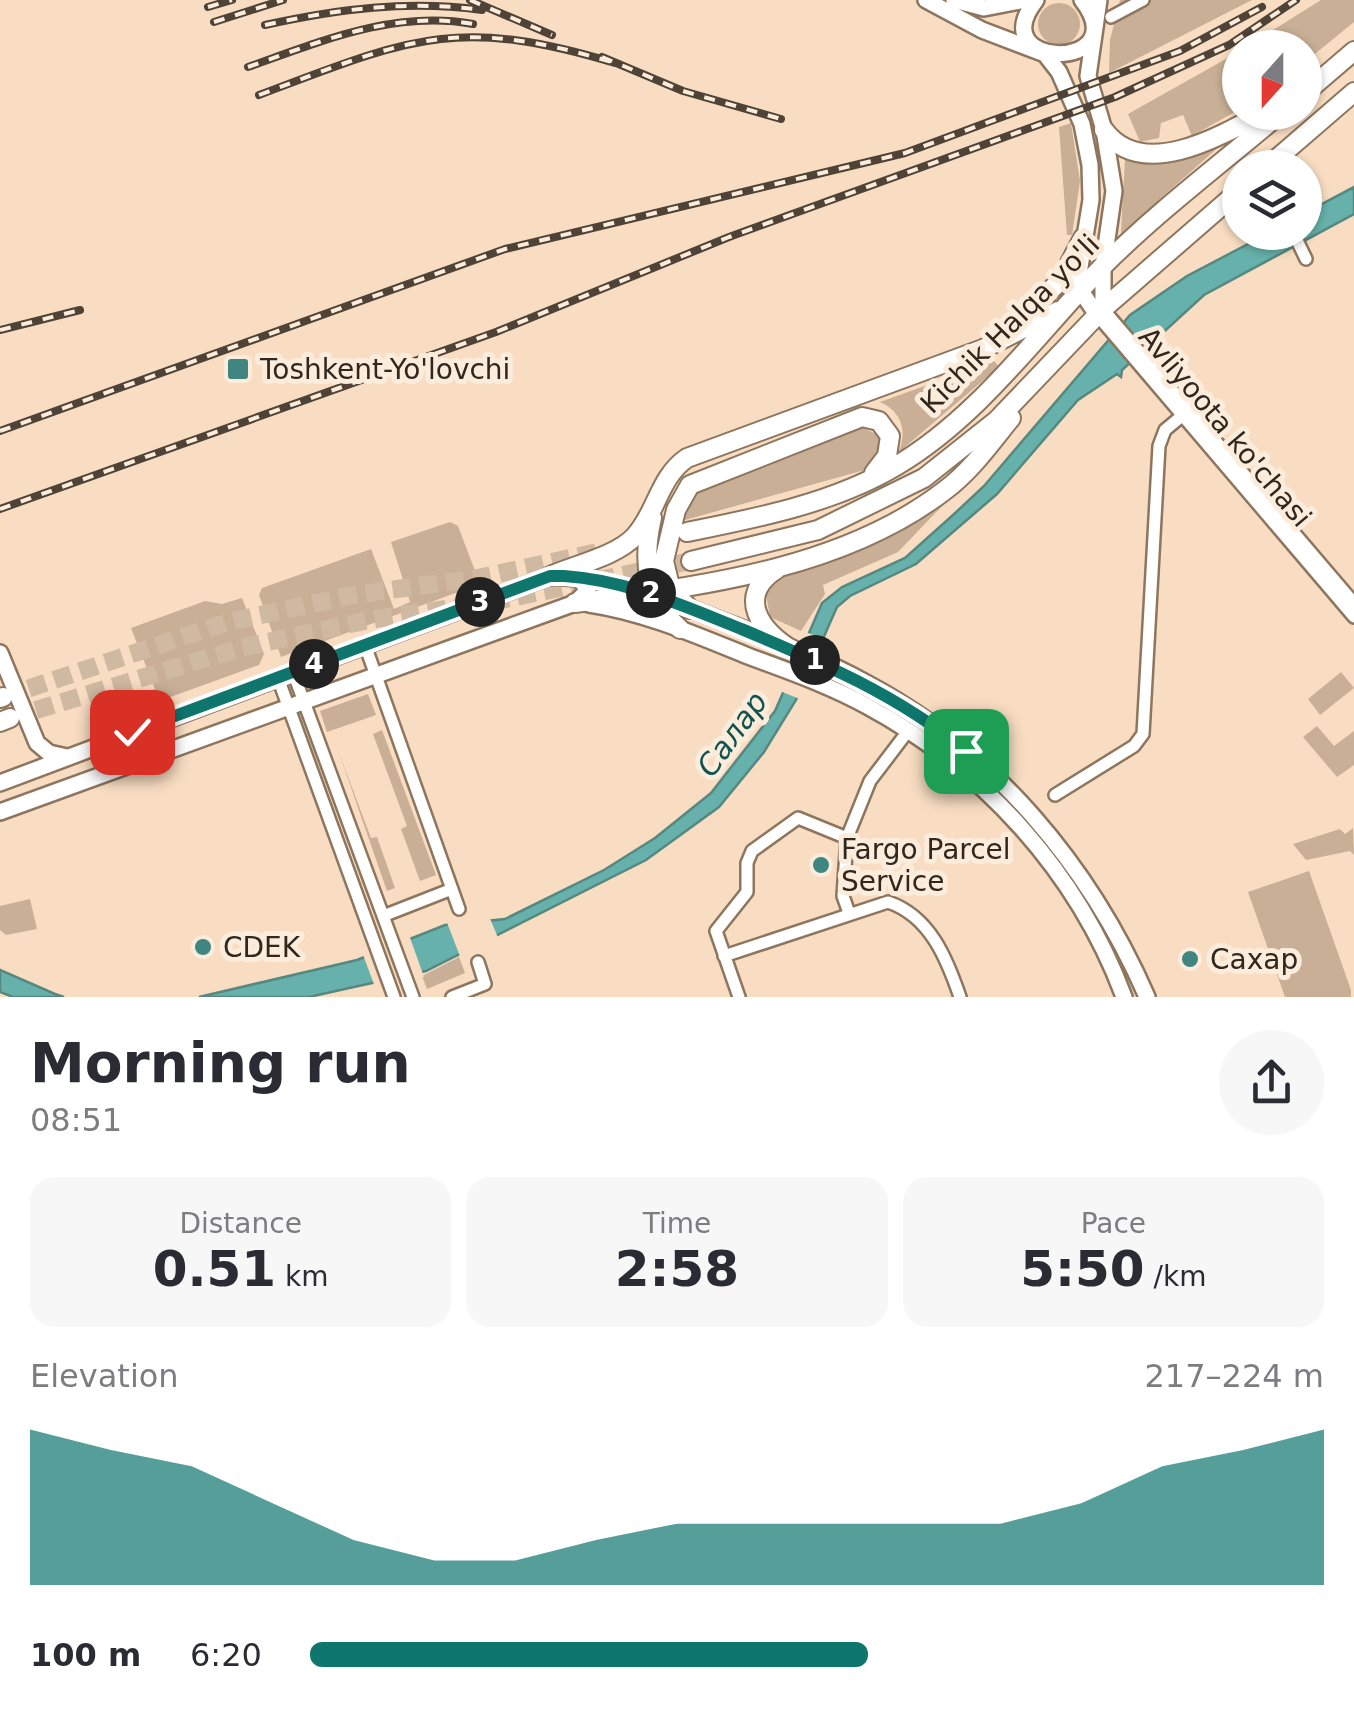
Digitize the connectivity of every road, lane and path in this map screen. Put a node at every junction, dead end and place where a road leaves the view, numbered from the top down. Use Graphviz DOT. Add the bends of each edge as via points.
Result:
graph roads {
  1 [pos="926,0"];
  2 [pos="954,0"];
  3 [pos="1026,0"];
  4 [pos="1036,0"];
  5 [pos="1082,0"];
  6 [pos="1099,0"];
  7 [pos="1143,0"];
  8 [pos="1111,18"];
  9 [pos="1091,33"];
  10 [pos="1354,51"];
  11 [pos="1045,54"];
  12 [pos="1322,77"];
  13 [pos="1322,85"];
  14 [pos="1354,92"];
  15 [pos="1333,110"];
  16 [pos="1104,130"];
  17 [pos="1228,130"];
  18 [pos="1261,130"];
  19 [pos="1287,150"];
  20 [pos="1222,206"];
  21 [pos="1083,238"];
  22 [pos="1302,250"];
  23 [pos="1306,259"];
  24 [pos="1103,267"];
  25 [pos="1081,291"];
  26 [pos="1068,306"];
  27 [pos="1100,312"];
  28 [pos="1070,343"];
  29 [pos="983,348"];
  30 [pos="994,385"];
  31 [pos="1014,404"];
  32 [pos="1186,413"];
  33 [pos="862,483"];
  34 [pos="656,504"];
  35 [pos="687,532"];
  36 [pos="1292,538"];
  37 [pos="802,558"];
  38 [pos="691,561"];
  39 [pos="550,576"];
  40 [pos="578,577"];
  41 [pos="661,592"];
  42 [pos="574,603"];
  43 [pos="1354,603"];
  44 [pos="690,609"];
  45 [pos="1354,618"];
  46 [pos="680,629"];
  47 [pos="365,646"];
  48 [pos="794,651"];
  49 [pos="0,653"];
  50 [pos="285,675"];
  51 [pos="375,675"];
  52 [pos="296,704"];
  53 [pos="908,731"];
  54 [pos="67,757"];
  55 [pos="1,782"];
  56 [pos="1055,795"];
  57 [pos="0,812"];
  58 [pos="847,838"];
  59 [pos="452,889"];
  60 [pos="459,909"];
  61 [pos="848,913"];
  62 [pos="383,916"];
  63 [pos="724,956"];
  64 [pos="478,962"];
  65 [pos="394,997"];
  66 [pos="413,997"];
  67 [pos="452,997"];
  68 [pos="738,997"];
  69 [pos="960,997"];
  70 [pos="1124,997"];
  71 [pos="1147,997"];
  1 -- 11 [label="main road"];
  2 -- 3 [label="main road" via="994,8"];
  4 -- 11 [label="main road" via="1026,30"];
  5 -- 9 [label="main road"];
  6 -- 9 [label="main road"];
  7 -- 8 [label="street"];
  9 -- 11 [label="main road" via="1078,51"];
  9 -- 16 [label="main road" via="1088,76"];
  10 -- 12 [label="highway"];
  11 -- 21 [label="main road" via="1067,87 1086,137 1092,186"];
  13 -- 15 [label="highway" via="1335,90"];
  14 -- 15 [label="highway"];
  15 -- 19 [label="highway"];
  16 -- 17 [label="highway" via="1136,154 1161,153"];
  16 -- 24 [label="main road" via="1114,191"];
  18 -- 24 [label="highway, Kichik Halqa yo'li"];
  20 -- 27 [label="highway, Kichik Halqa yo'li"];
  21 -- 25 [label="main road"];
  21 -- 29 [label="highway" via="1056,287"];
  22 -- 23 [label="street"];
  24 -- 25 [label="highway, Kichik Halqa yo'li"];
  24 -- 27 [label="main road"];
  25 -- 26 [label="highway, Kichik Halqa yo'li"];
  25 -- 27 [label="main road"];
  26 -- 29 [label="highway"];
  26 -- 30 [label="highway, Kichik Halqa yo'li"];
  27 -- 28 [label="highway, Kichik Halqa yo'li"];
  27 -- 32 [label="street, Avliyoota ko'chasi"];
  28 -- 31 [label="highway, Kichik Halqa yo'li"];
  28 -- 37 [label="highway" via="980,458 945,490 883,528"];
  29 -- 34 [label="highway" via="700,452 673,469"];
  30 -- 31 [label="highway" via="1011,386"];
  30 -- 33 [label="highway, Kichik Halqa yo'li" via="919,451"];
  31 -- 38 [label="highway, Kichik Halqa yo'li" via="934,472 878,504 807,534"];
  32 -- 36 [label="street, Avliyoota ko'chasi"];
  32 -- 56 [label="street" via="1165,430 1160,446 1143,734"];
  33 -- 35 [label="highway, Kichik Halqa yo'li"];
  33 -- 41 [label="highway" via="883,464 891,440 882,424 862,417 696,480 681,498 666,544"];
  34 -- 39 [label="highway" via="630,540"];
  34 -- 41 [label="highway" via="647,548"];
  36 -- 43 [label="street, Avliyoota ko'chasi"];
  36 -- 45 [label="street, Avliyoota ko'chasi"];
  37 -- 41 [label="highway"];
  37 -- 48 [label="highway" via="769,574 754,600 761,624"];
  39 -- 40 [label="main road"];
  39 -- 47 [label="main road"];
  40 -- 41 [label="main road"];
  40 -- 42 [label="main road" via="588,590"];
  41 -- 42 [label="highway"];
  41 -- 44 [label="highway"];
  41 -- 46 [label="highway"];
  42 -- 46 [label="main road"];
  42 -- 51 [label="main road"];
  44 -- 48 [label="main road"];
  46 -- 53 [label="main road" via="810,680"];
  47 -- 50 [label="main road"];
  47 -- 51 [label="street"];
  48 -- 71 [label="main road" via="872,686 926,720 1020,802 1099,901"];
  49 -- 54 [label="main road" via="37,743"];
  50 -- 52 [label="street"];
  50 -- 54 [label="main road"];
  51 -- 52 [label="main road"];
  51 -- 59 [label="street"];
  52 -- 57 [label="main road"];
  52 -- 62 [label="street"];
  52 -- 65 [label="street"];
  53 -- 58 [label="street" via="870,781"];
  53 -- 70 [label="main road" via="991,796 1049,860 1095,930"];
  54 -- 55 [label="main road"];
  58 -- 61 [label="street"];
  58 -- 63 [label="street" via="798,818 752,850 748,892 716,928"];
  59 -- 60 [label="street"];
  59 -- 62 [label="street"];
  61 -- 63 [label="street"];
  61 -- 69 [label="street" via="881,902 901,908 940,946"];
  62 -- 66 [label="street"];
  63 -- 68 [label="street"];
  64 -- 67 [label="street" via="486,984"];
}
